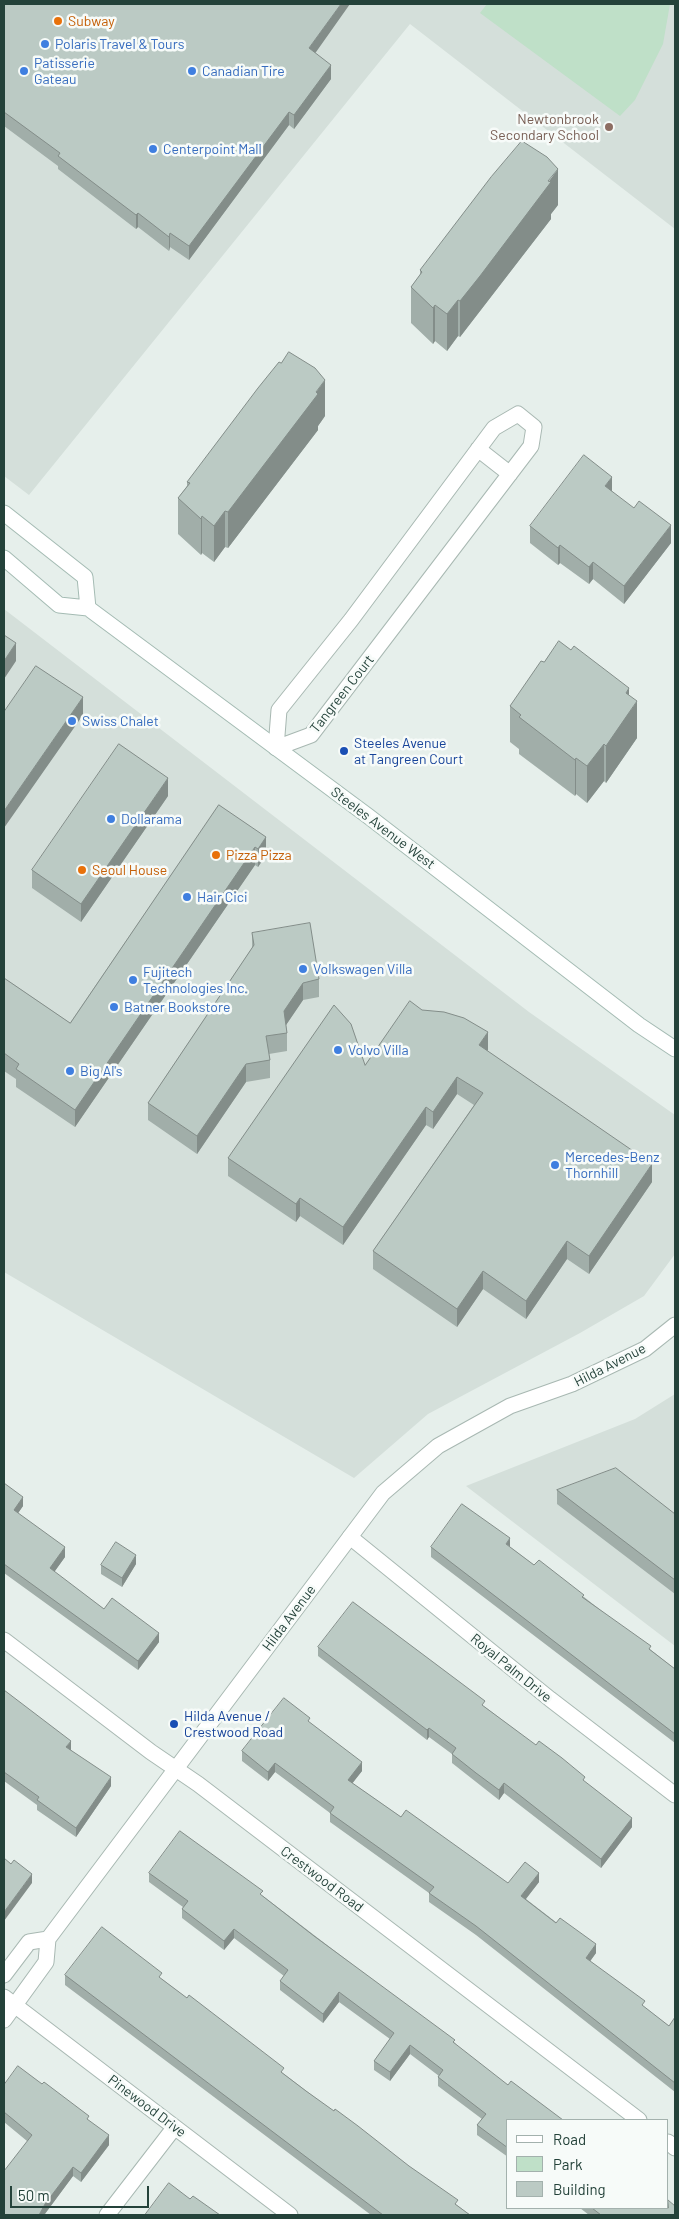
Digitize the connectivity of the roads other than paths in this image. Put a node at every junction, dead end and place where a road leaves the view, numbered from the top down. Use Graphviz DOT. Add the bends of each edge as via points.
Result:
graph roads {
  1 [pos="478,449"];
  2 [pos="510,474"];
  3 [pos="4,513"];
  4 [pos="4,558"];
  5 [pos="88,608"];
  6 [pos="276,748"];
  7 [pos="675,1049"];
  8 [pos="675,1325"];
  9 [pos="350,1538"];
  10 [pos="4,1640"];
  11 [pos="176,1770"];
  12 [pos="675,1795"];
  13 [pos="48,1939"];
  14 [pos="4,1975"];
  15 [pos="10,2001"];
  16 [pos="4,2020"];
  17 [pos="638,2119"];
  18 [pos="174,2128"];
  19 [pos="107,2215"];
  20 [pos="290,2215"];
  1 -- 2 [label="street"];
  1 -- 2 [label="street, Tangreen Court" via="494,428 518,414 534,427 531,446"];
  1 -- 6 [label="street, Tangreen Court" via="351,620 279,710"];
  2 -- 6 [label="street, Tangreen Court" via="311,735"];
  3 -- 5 [label="street" via="85,577"];
  4 -- 5 [label="street" via="59,605"];
  5 -- 6 [label="street, Steeles Avenue West"];
  6 -- 7 [label="street, Steeles Avenue West" via="639,1025"];
  8 -- 9 [label="street, Hilda Avenue" via="645,1349 572,1384 510,1406 438,1446 383,1493"];
  9 -- 11 [label="street, Hilda Avenue"];
  9 -- 12 [label="street, Royal Palm Drive"];
  10 -- 11 [label="street, Crestwood Road"];
  11 -- 13 [label="street, Hilda Avenue"];
  11 -- 17 [label="street, Crestwood Road"];
  13 -- 14 [label="street" via="29,1942"];
  13 -- 15 [label="street" via="46,1962"];
  15 -- 16 [label="street"];
  15 -- 18 [label="street, Pinewood Drive"];
  18 -- 19 [label="street"];
  18 -- 20 [label="street, Pinewood Drive"];
}
